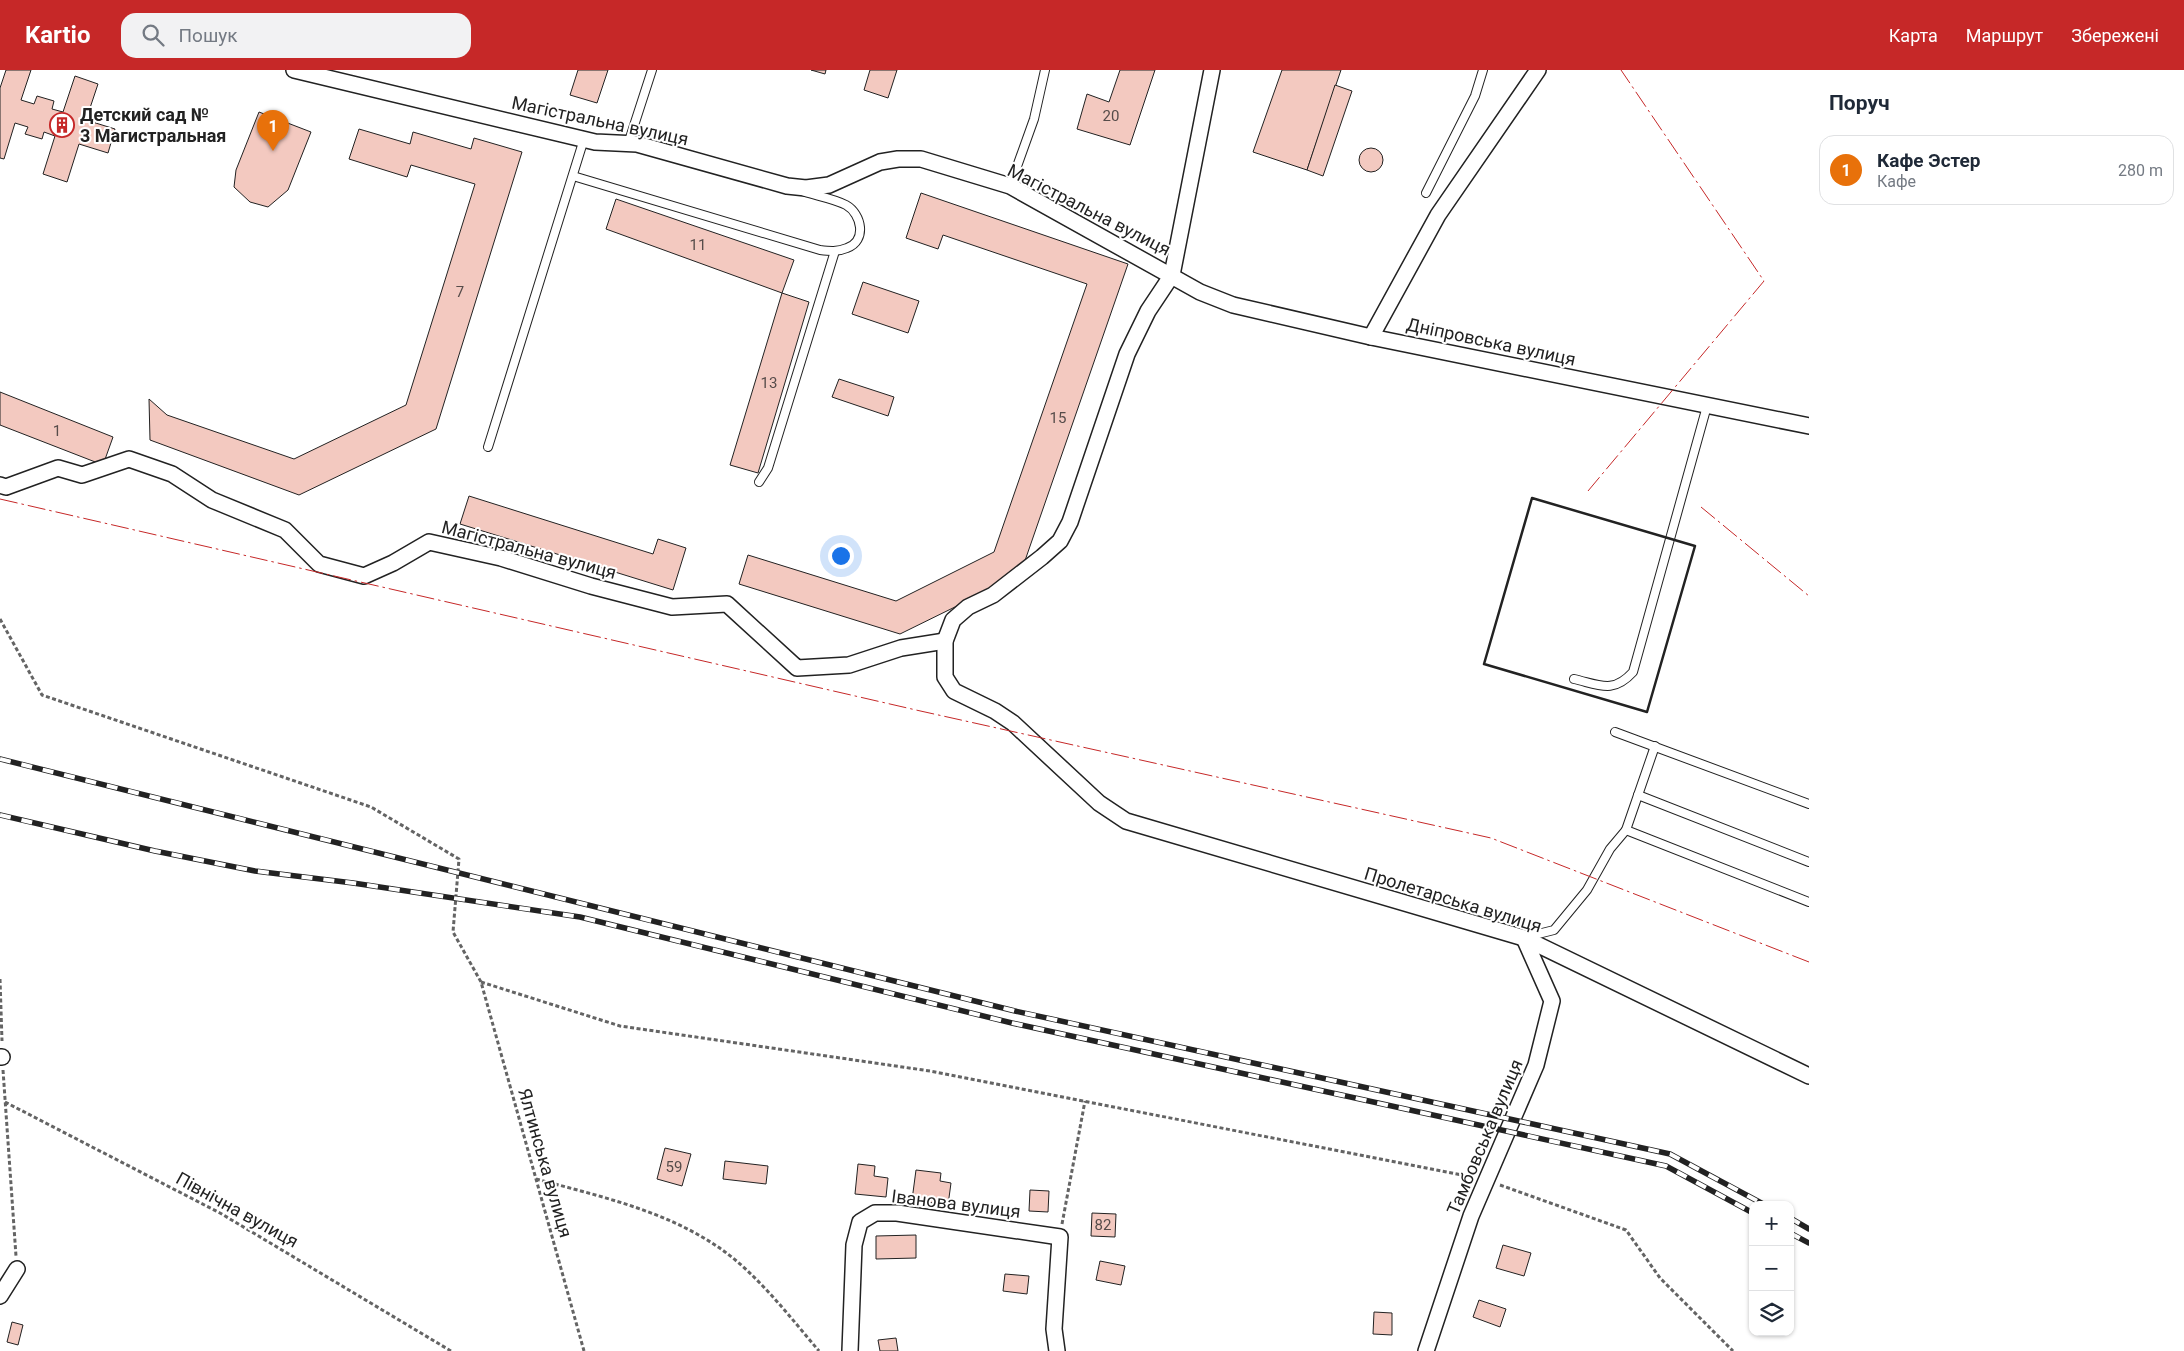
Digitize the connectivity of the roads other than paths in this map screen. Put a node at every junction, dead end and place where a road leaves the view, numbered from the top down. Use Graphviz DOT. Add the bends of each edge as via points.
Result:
graph roads {
  1 [pos="294,70"];
  2 [pos="652,70"];
  3 [pos="1045,70"];
  4 [pos="1212,70"];
  5 [pos="1483,70"];
  6 [pos="1538,70"];
  7 [pos="584,139"];
  8 [pos="628,144"];
  9 [pos="573,176"];
  10 [pos="787,186"];
  11 [pos="1010,186"];
  12 [pos="1426,193"];
  13 [pos="835,251"];
  14 [pos="1172,274"];
  15 [pos="1371,337"];
  16 [pos="1707,406"];
  17 [pos="1809,426"];
  18 [pos="488,447"];
  19 [pos="759,482"];
  20 [pos="0,485"];
  21 [pos="944,641"];
  22 [pos="1574,679"];
  23 [pos="1615,732"];
  24 [pos="1655,746"];
  25 [pos="1638,795"];
  26 [pos="1809,804"];
  27 [pos="1126,821"];
  28 [pos="1626,830"];
  29 [pos="1809,862"];
  30 [pos="1809,902"];
  31 [pos="1524,938"];
  32 [pos="1809,1076"];
  33 [pos="17,1269"];
  34 [pos="0,1296"];
  35 [pos="850,1351"];
  36 [pos="1057,1351"];
  37 [pos="1426,1351"];
  1 -- 7 [label="street, Магістральна вулиця"];
  2 -- 8 [label="lane"];
  3 -- 11 [label="lane" via="1034,120"];
  4 -- 14 [label="street"];
  5 -- 12 [label="lane" via="1475,96"];
  6 -- 15 [label="street" via="1438,215"];
  7 -- 8 [label="street, Магістральна вулиця"];
  7 -- 9 [label="lane"];
  8 -- 10 [label="street, Магістральна вулиця"];
  9 -- 13 [label="lane" via="806,246"];
  9 -- 18 [label="lane"];
  10 -- 11 [label="street, Магістральна вулиця" via="829,185 880,162 898,159 921,160"];
  10 -- 13 [label="lane" via="846,205 856,214 861,225 858,238 849,248"];
  11 -- 14 [label="street, Магістральна вулиця"];
  13 -- 19 [label="lane" via="768,468"];
  14 -- 15 [label="street, Дніпровська вулиця" via="1200,292 1233,305"];
  14 -- 21 [label="street, Магістральна вулиця" via="1148,311 1127,354 1078,501 1060,541 993,595 953,620"];
  15 -- 16 [label="street, Дніпровська вулиця"];
  16 -- 17 [label="street, Дніпровська вулиця"];
  16 -- 22 [label="lane" via="1633,672 1615,687"];
  20 -- 21 [label="street, Магістральна вулиця" via="6,487 58,468 82,475 129,459 172,474 212,500 285,530 319,564 364,576 393,564 429,542 501,558 672,607 727,604 797,668 849,666 901,648"];
  21 -- 27 [label="street, Магістральна вулиця" via="945,678 954,691 1013,723 1099,803"];
  23 -- 24 [label="lane"];
  24 -- 25 [label="lane"];
  24 -- 26 [label="lane"];
  25 -- 28 [label="lane"];
  25 -- 29 [label="lane"];
  27 -- 31 [label="street, Пролетарська вулиця"];
  28 -- 30 [label="lane"];
  28 -- 31 [label="lane" via="1610,849 1587,890 1554,930"];
  31 -- 32 [label="street, Пролетарська вулиця"];
  31 -- 37 [label="street, Тамбовська вулиця" via="1552,1001 1536,1065 1471,1216"];
  33 -- 34 [label="street"];
  35 -- 36 [label="street, Іванова вулиця" via="854,1245 860,1222 875,1213 897,1213 1060,1237 1054,1329"];
}
